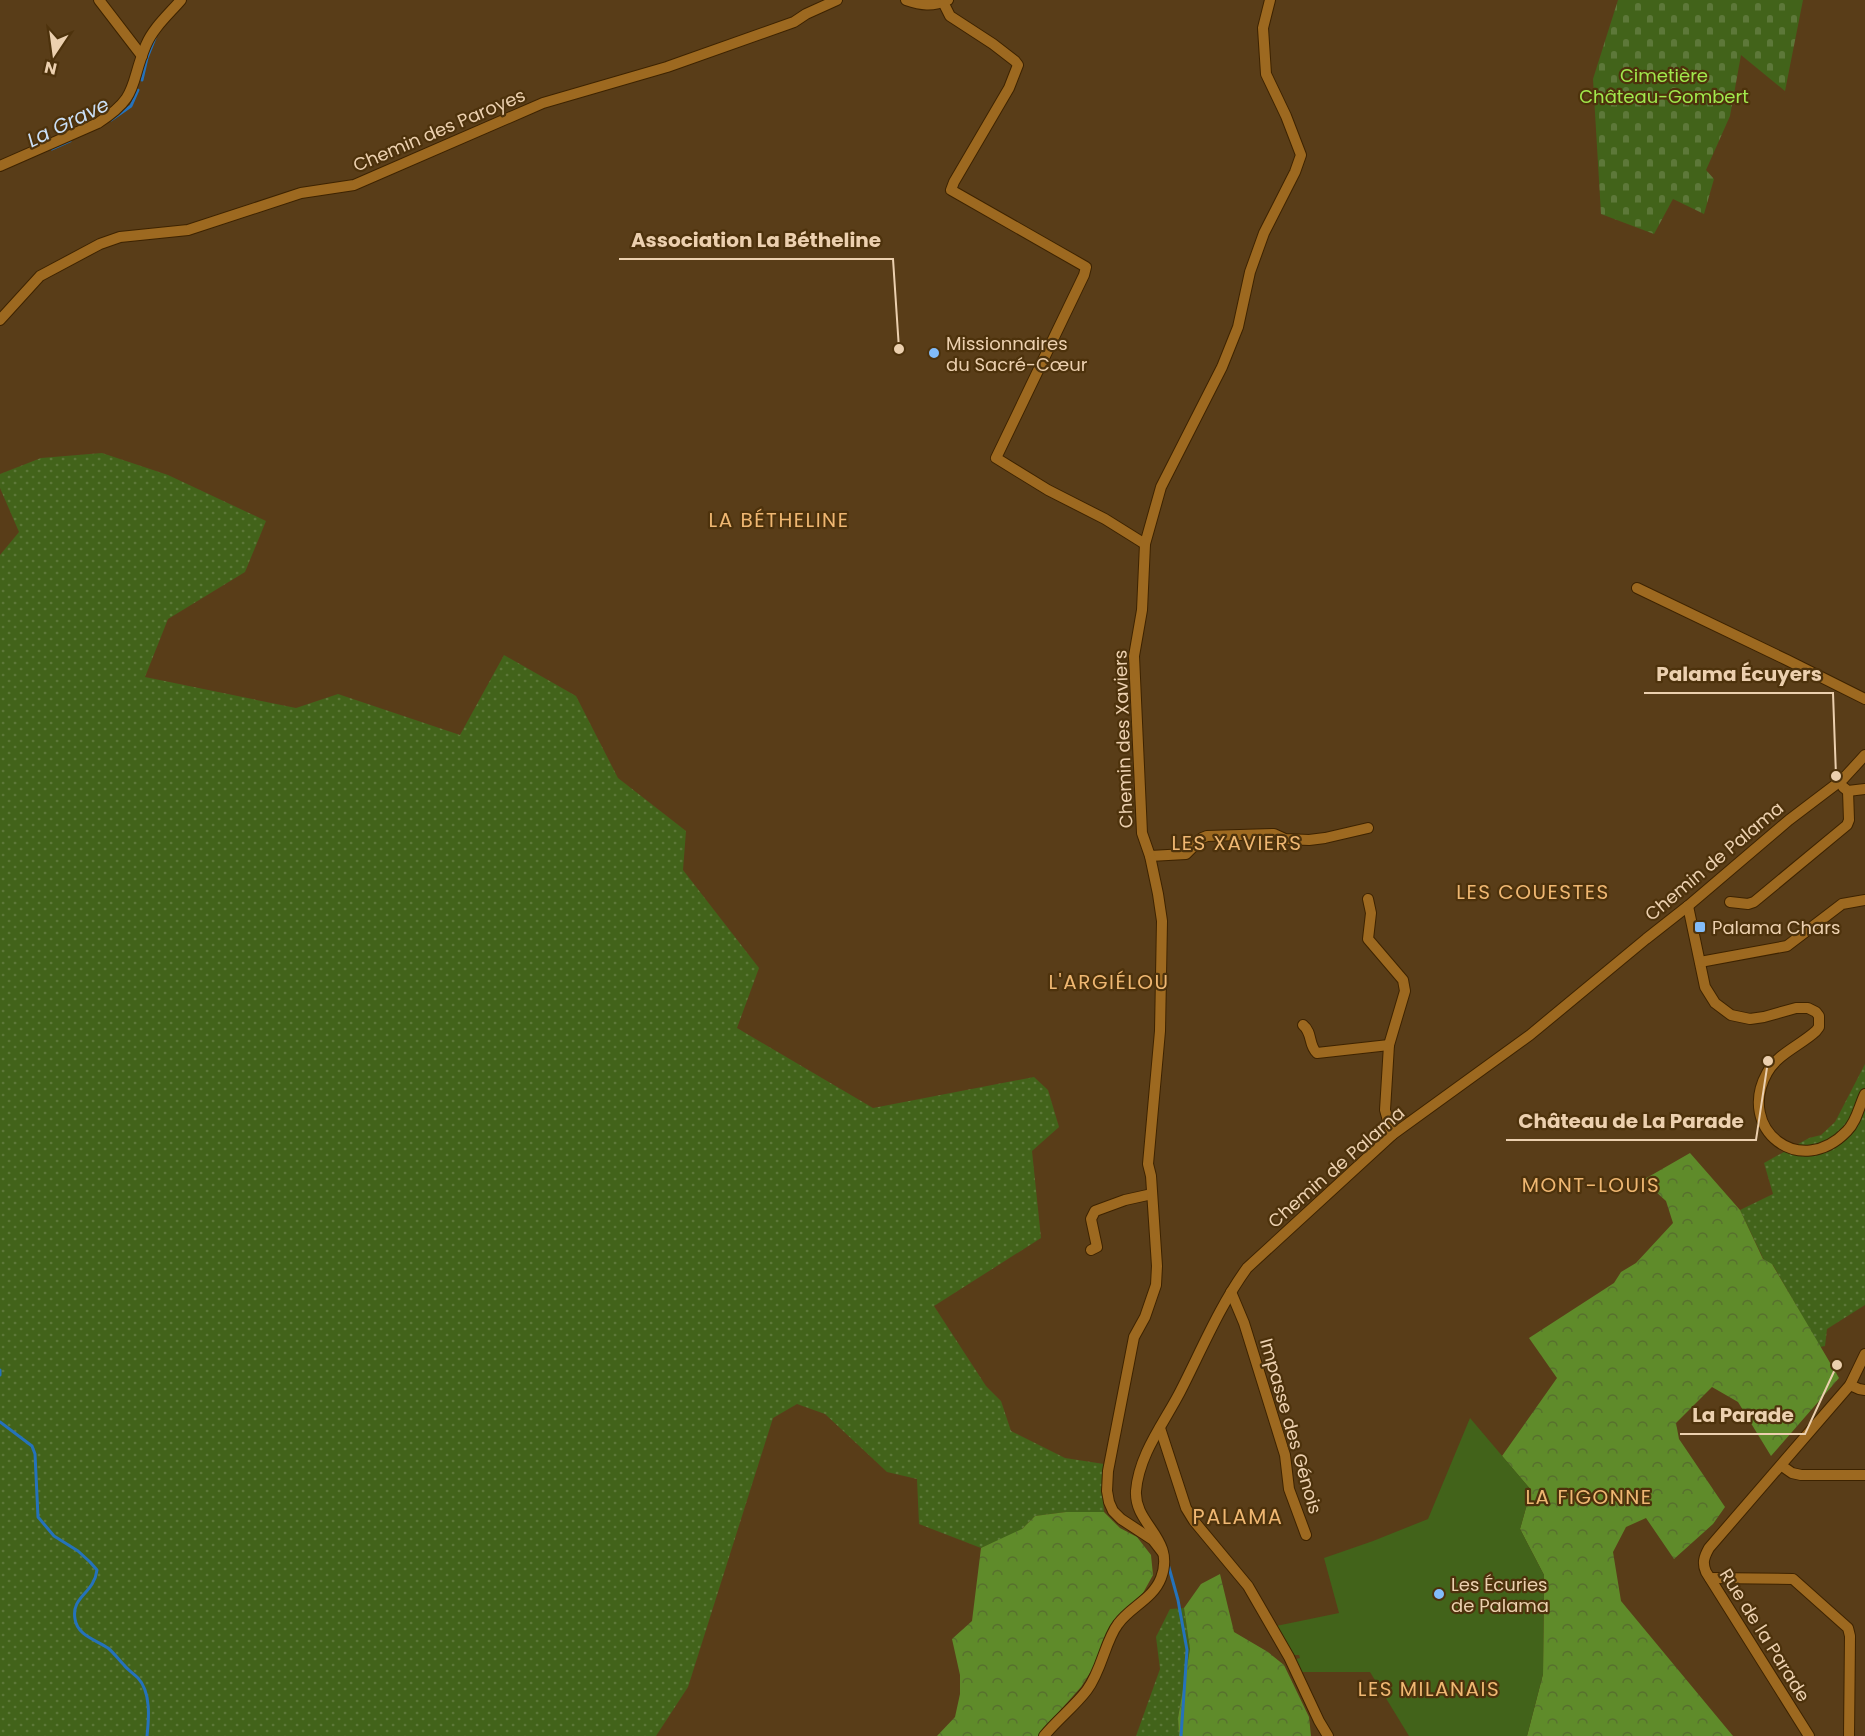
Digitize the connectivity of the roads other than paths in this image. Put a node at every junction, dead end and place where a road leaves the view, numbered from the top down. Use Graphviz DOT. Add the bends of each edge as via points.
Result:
graph roads {
  1 [pos="99,0"];
  2 [pos="181,0"];
  3 [pos="837,0"];
  4 [pos="906,0"];
  5 [pos="1270,0"];
  6 [pos="945,1"];
  7 [pos="142,56"];
  8 [pos="0,166"];
  9 [pos="0,320"];
  10 [pos="1145,544"];
  11 [pos="1637,588"];
  12 [pos="1865,699"];
  13 [pos="1865,755"];
  14 [pos="1839,782"];
  15 [pos="1865,789"];
  16 [pos="1848,791"];
  17 [pos="1368,828"];
  18 [pos="1150,856"];
  19 [pos="1368,899"];
  20 [pos="1865,900"];
  21 [pos="1730,902"];
  22 [pos="1688,906"];
  23 [pos="1700,962"];
  24 [pos="1303,1025"];
  25 [pos="1389,1045"];
  26 [pos="1865,1094"];
  27 [pos="1392,1136"];
  28 [pos="1152,1194"];
  29 [pos="1090,1250"];
  30 [pos="1231,1292"];
  31 [pos="1865,1354"];
  32 [pos="1850,1385"];
  33 [pos="1865,1390"];
  34 [pos="1160,1428"];
  35 [pos="1782,1466"];
  36 [pos="1865,1475"];
  37 [pos="1306,1535"];
  38 [pos="1163,1553"];
  39 [pos="1710,1578"];
  40 [pos="1044,1736"];
  41 [pos="1328,1736"];
  42 [pos="1809,1736"];
  43 [pos="1849,1736"];
  1 -- 7 [label="street"];
  2 -- 7 [label="street"];
  3 -- 9 [label="street, Chemin des Paroyes" via="794,22 677,64 543,104 354,185 301,194 188,230 120,237 100,244 40,276"];
  4 -- 6 [label="street" via="930,6"];
  5 -- 10 [label="street, Chemin des Xaviers" via="1263,28 1266,74 1301,155 1264,233 1250,272 1238,327 1222,366 1161,487"];
  6 -- 10 [label="street" via="950,16 1017,65 1009,88 951,190 1086,267 996,458"];
  7 -- 8 [label="street" via="129,97 112,115"];
  10 -- 18 [label="street, Chemin des Xaviers" via="1142,610 1134,656 1142,833"];
  11 -- 12 [label="street"];
  13 -- 14 [label="street, Chemin de Palama"];
  14 -- 16 [label="street"];
  14 -- 22 [label="street, Chemin de Palama"];
  15 -- 16 [label="street"];
  16 -- 21 [label="street" via="1847,825 1754,902"];
  17 -- 18 [label="street" via="1309,840 1285,839 1274,834 1207,836 1186,854"];
  18 -- 28 [label="street, Chemin des Xaviers" via="1162,921 1160,1031 1148,1164"];
  19 -- 25 [label="street" via="1368,939 1403,980 1405,991"];
  20 -- 23 [label="street" via="1842,904 1787,946"];
  22 -- 23 [label="street"];
  22 -- 27 [label="street, Chemin de Palama" via="1530,1035"];
  23 -- 26 [label="street" via="1710,999 1731,1015 1750,1019 1801,1007 1812,1009 1819,1016 1816,1031 1773,1063 1763,1082 1760,1113 1777,1141 1790,1149 1807,1152 1827,1146 1851,1126"];
  24 -- 25 [label="street" via="1317,1053"];
  25 -- 27 [label="street" via="1385,1110"];
  27 -- 30 [label="street, Chemin de Palama" via="1247,1268"];
  28 -- 29 [label="street" via="1095,1211 1091,1219 1097,1247"];
  28 -- 38 [label="street, Chemin des Xaviers" via="1156,1285 1134,1337 1107,1491 1120,1519 1152,1540"];
  30 -- 34 [label="street, Chemin de Palama"];
  30 -- 37 [label="street, Impasse des Génois" via="1286,1455 1289,1489"];
  31 -- 32 [label="street, Rue de la Parade"];
  32 -- 33 [label="street"];
  32 -- 35 [label="street, Rue de la Parade"];
  34 -- 38 [label="street, Chemin de Palama" via="1143,1461 1136,1491 1137,1504 1157,1535"];
  34 -- 41 [label="street" via="1186,1508 1248,1586"];
  35 -- 36 [label="street" via="1801,1474"];
  35 -- 39 [label="street, Rue de la Parade" via="1709,1548 1703,1566"];
  38 -- 40 [label="street" via="1161,1577 1155,1589 1116,1626 1087,1690"];
  39 -- 42 [label="street, Rue de la Parade"];
  39 -- 43 [label="street" via="1793,1579 1848,1628"];
}
